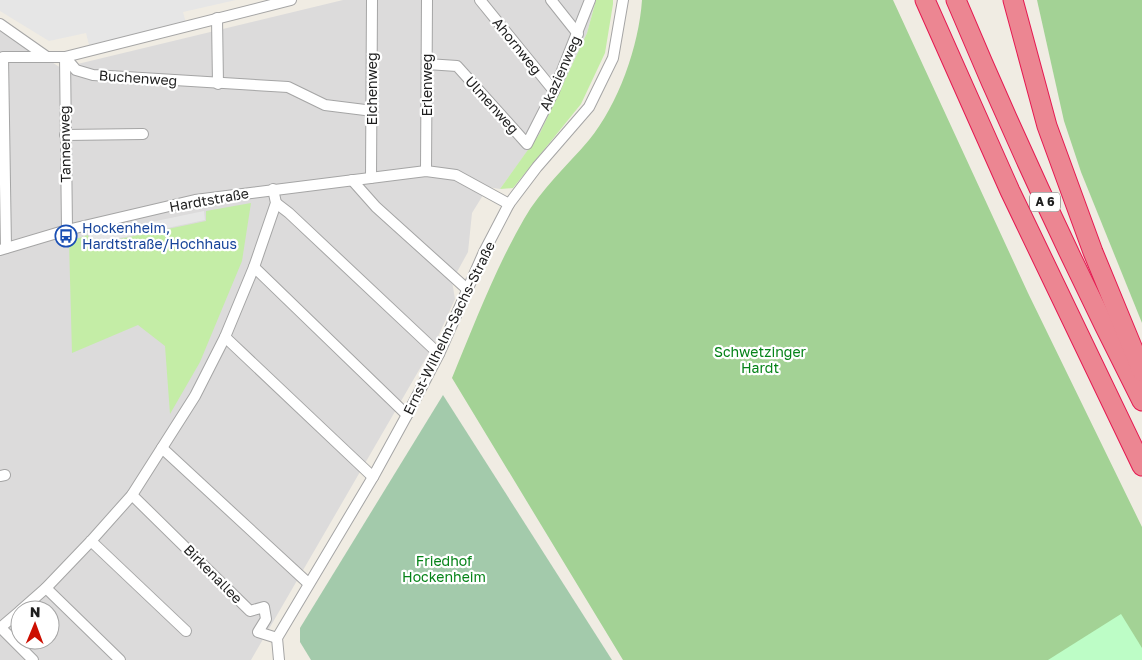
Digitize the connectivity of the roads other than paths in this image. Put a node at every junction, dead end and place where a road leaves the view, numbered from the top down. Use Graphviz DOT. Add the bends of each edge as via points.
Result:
graph roads {
  1 [pos="291,0"];
  2 [pos="372,0"];
  3 [pos="427,0"];
  4 [pos="480,0"];
  5 [pos="551,0"];
  6 [pos="560,0"];
  7 [pos="590,0"];
  8 [pos="623,0"];
  9 [pos="925,0"];
  10 [pos="956,0"];
  11 [pos="1012,0"];
  12 [pos="559,11"];
  13 [pos="218,18"];
  14 [pos="0,24"];
  15 [pos="578,34"];
  16 [pos="47,57"];
  17 [pos="64,57"];
  18 [pos="427,64"];
  19 [pos="1,76"];
  20 [pos="218,84"];
  21 [pos="554,91"];
  22 [pos="373,111"];
  23 [pos="143,134"];
  24 [pos="64,135"];
  25 [pos="527,144"];
  26 [pos="426,171"];
  27 [pos="372,178"];
  28 [pos="352,180"];
  29 [pos="273,189"];
  30 [pos="276,203"];
  31 [pos="509,204"];
  32 [pos="67,230"];
  33 [pos="3,249"];
  34 [pos="254,267"];
  35 [pos="468,290"];
  36 [pos="225,337"];
  37 [pos="439,354"];
  38 [pos="1142,371"];
  39 [pos="1142,401"];
  40 [pos="407,415"];
  41 [pos="162,448"];
  42 [pos="1142,466"];
  43 [pos="373,477"];
  44 [pos="132,494"];
  45 [pos="91,541"];
  46 [pos="308,583"];
  47 [pos="46,588"];
  48 [pos="32,600"];
  49 [pos="10,619"];
  50 [pos="0,628"];
  51 [pos="186,632"];
  52 [pos="277,638"];
  53 [pos="33,660"];
  54 [pos="120,660"];
  55 [pos="279,660"];
  1 -- 13 [label="street, Buchenweg"];
  2 -- 22 [label="street, Eichenweg"];
  3 -- 18 [label="street, Erlenweg"];
  4 -- 21 [label="street, Ahornweg"];
  5 -- 12 [label="street"];
  6 -- 12 [label="street"];
  7 -- 15 [label="street, Akazienweg"];
  8 -- 31 [label="street, Ernst-Wilhelm-Sachs-Straße" via="613,58 589,106"];
  9 -- 42 [label="highway, A 6" via="1010,191"];
  10 -- 39 [label="highway, A 6" via="1009,126"];
  11 -- 38 [label="highway" via="1047,126 1093,252"];
  12 -- 15 [label="street"];
  13 -- 17 [label="street, Buchenweg"];
  13 -- 20 [label="street"];
  14 -- 16 [label="street"];
  15 -- 21 [label="street, Akazienweg"];
  16 -- 17 [label="street, Buchenweg"];
  16 -- 19 [label="street, Buchenweg" via="3,57"];
  17 -- 20 [label="street, Buchenweg" via="76,70 92,75"];
  17 -- 24 [label="street, Tannenweg"];
  18 -- 25 [label="street, Ulmenweg" via="457,66"];
  18 -- 26 [label="street, Erlenweg"];
  19 -- 33 [label="street"];
  20 -- 22 [label="street, Buchenweg" via="288,87 325,105"];
  21 -- 25 [label="street, Akazienweg"];
  22 -- 27 [label="street, Eichenweg"];
  23 -- 24 [label="street"];
  24 -- 32 [label="street, Tannenweg"];
  26 -- 27 [label="street"];
  26 -- 31 [label="street" via="456,175"];
  27 -- 28 [label="street"];
  28 -- 29 [label="street"];
  28 -- 35 [label="street" via="383,214"];
  29 -- 30 [label="street"];
  29 -- 32 [label="street, Hardtstraße" via="196,200"];
  30 -- 34 [label="street"];
  30 -- 37 [label="street"];
  31 -- 35 [label="street, Ernst-Wilhelm-Sachs-Straße"];
  32 -- 33 [label="street, Hardtstraße"];
  34 -- 36 [label="street"];
  34 -- 40 [label="street"];
  35 -- 37 [label="street, Ernst-Wilhelm-Sachs-Straße"];
  36 -- 41 [label="street" via="199,388"];
  36 -- 43 [label="street"];
  37 -- 40 [label="street, Ernst-Wilhelm-Sachs-Straße"];
  40 -- 43 [label="street, Ernst-Wilhelm-Sachs-Straße"];
  41 -- 44 [label="street"];
  41 -- 46 [label="street"];
  43 -- 46 [label="street, Ernst-Wilhelm-Sachs-Straße"];
  44 -- 45 [label="street"];
  44 -- 52 [label="street, Birkenallee" via="250,611 264,607 266,620 258,632"];
  45 -- 47 [label="street"];
  45 -- 51 [label="street"];
  46 -- 52 [label="street, Ernst-Wilhelm-Sachs-Straße"];
  47 -- 48 [label="street"];
  47 -- 54 [label="street"];
  49 -- 50 [label="street"];
  50 -- 53 [label="street"];
  52 -- 55 [label="street"];
}
